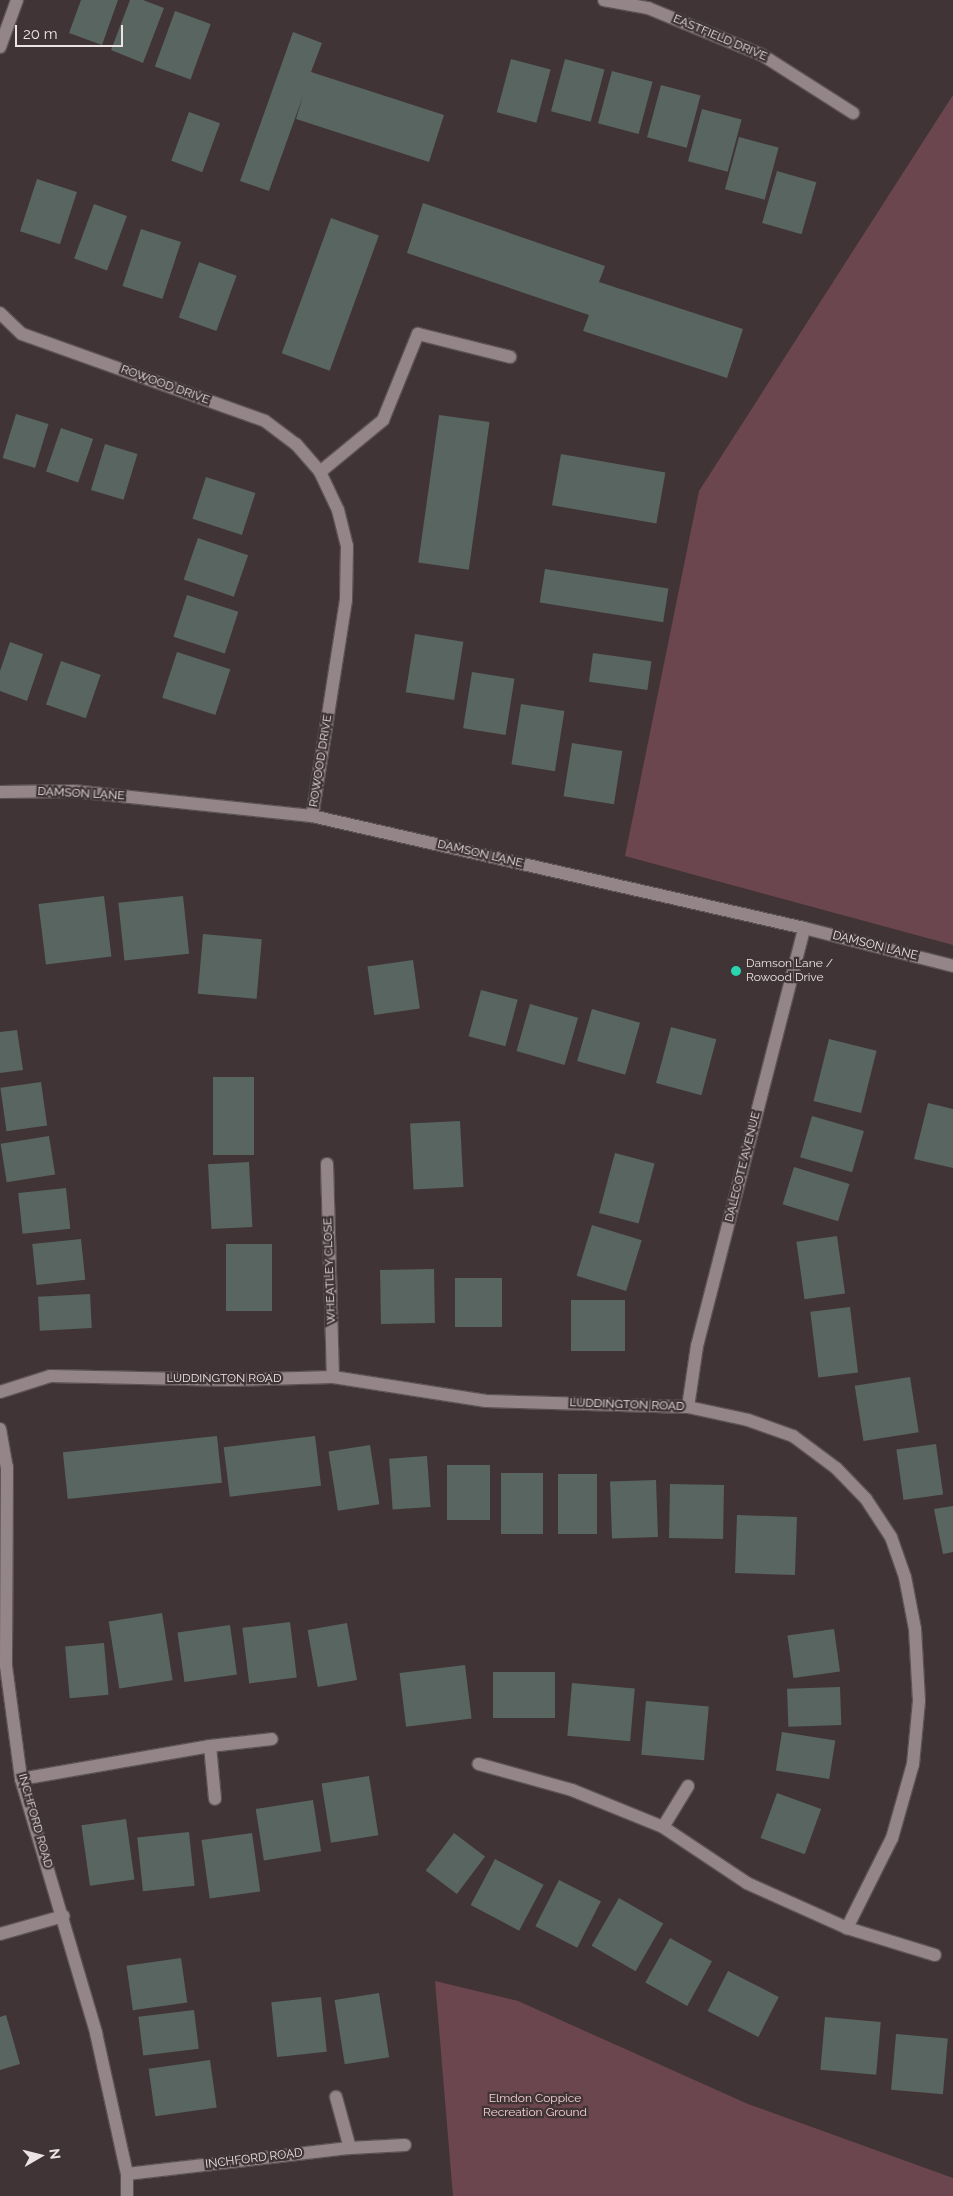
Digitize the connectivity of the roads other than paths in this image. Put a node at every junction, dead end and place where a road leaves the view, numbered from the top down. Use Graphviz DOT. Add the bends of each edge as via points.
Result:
graph roads {
  1 [pos="17,0"];
  2 [pos="604,0"];
  3 [pos="0,47"];
  4 [pos="853,113"];
  5 [pos="0,313"];
  6 [pos="510,357"];
  7 [pos="320,472"];
  8 [pos="0,792"];
  9 [pos="312,816"];
  10 [pos="804,928"];
  11 [pos="953,966"];
  12 [pos="327,1164"];
  13 [pos="333,1377"];
  14 [pos="0,1392"];
  15 [pos="688,1407"];
  16 [pos="0,1429"];
  17 [pos="272,1739"];
  18 [pos="210,1746"];
  19 [pos="479,1764"];
  20 [pos="21,1779"];
  21 [pos="688,1786"];
  22 [pos="215,1799"];
  23 [pos="662,1827"];
  24 [pos="63,1916"];
  25 [pos="847,1928"];
  26 [pos="0,1934"];
  27 [pos="935,1955"];
  28 [pos="336,2097"];
  29 [pos="404,2145"];
  30 [pos="350,2148"];
  31 [pos="127,2174"];
  32 [pos="127,2196"];
  1 -- 3 [label="street"];
  2 -- 4 [label="street, EASTFIELD DRIVE" via="648,8 762,55"];
  5 -- 7 [label="street, ROWOOD DRIVE" via="22,334 265,421 296,444"];
  6 -- 7 [label="street" via="418,334 384,420"];
  7 -- 9 [label="street, ROWOOD DRIVE" via="338,510 346,546 346,600"];
  8 -- 9 [label="street, DAMSON LANE" via="73,791"];
  9 -- 10 [label="street, DAMSON LANE"];
  10 -- 11 [label="street, DAMSON LANE"];
  10 -- 15 [label="street, DALECOTE AVENUE" via="697,1346"];
  12 -- 13 [label="street, WHEATLEY CLOSE"];
  13 -- 14 [label="street, LUDDINGTON ROAD" via="231,1380 50,1376"];
  13 -- 15 [label="street, LUDDINGTON ROAD" via="486,1401"];
  15 -- 25 [label="street, LUDDINGTON ROAD" via="748,1420 793,1436 836,1468 866,1499 891,1537 905,1577 915,1630 919,1701 913,1764 892,1838"];
  16 -- 20 [label="street, INCHFORD ROAD" via="7,1467 6,1666"];
  17 -- 18 [label="street"];
  18 -- 20 [label="street"];
  18 -- 22 [label="street"];
  19 -- 23 [label="street" via="572,1790"];
  20 -- 24 [label="street, INCHFORD ROAD"];
  21 -- 23 [label="street"];
  23 -- 25 [label="street" via="747,1883"];
  24 -- 26 [label="street"];
  24 -- 31 [label="street, INCHFORD ROAD" via="96,2033"];
  25 -- 27 [label="street"];
  28 -- 30 [label="street"];
  29 -- 30 [label="street, INCHFORD ROAD"];
  30 -- 31 [label="street, INCHFORD ROAD"];
  31 -- 32 [label="street, INCHFORD ROAD"];
}
